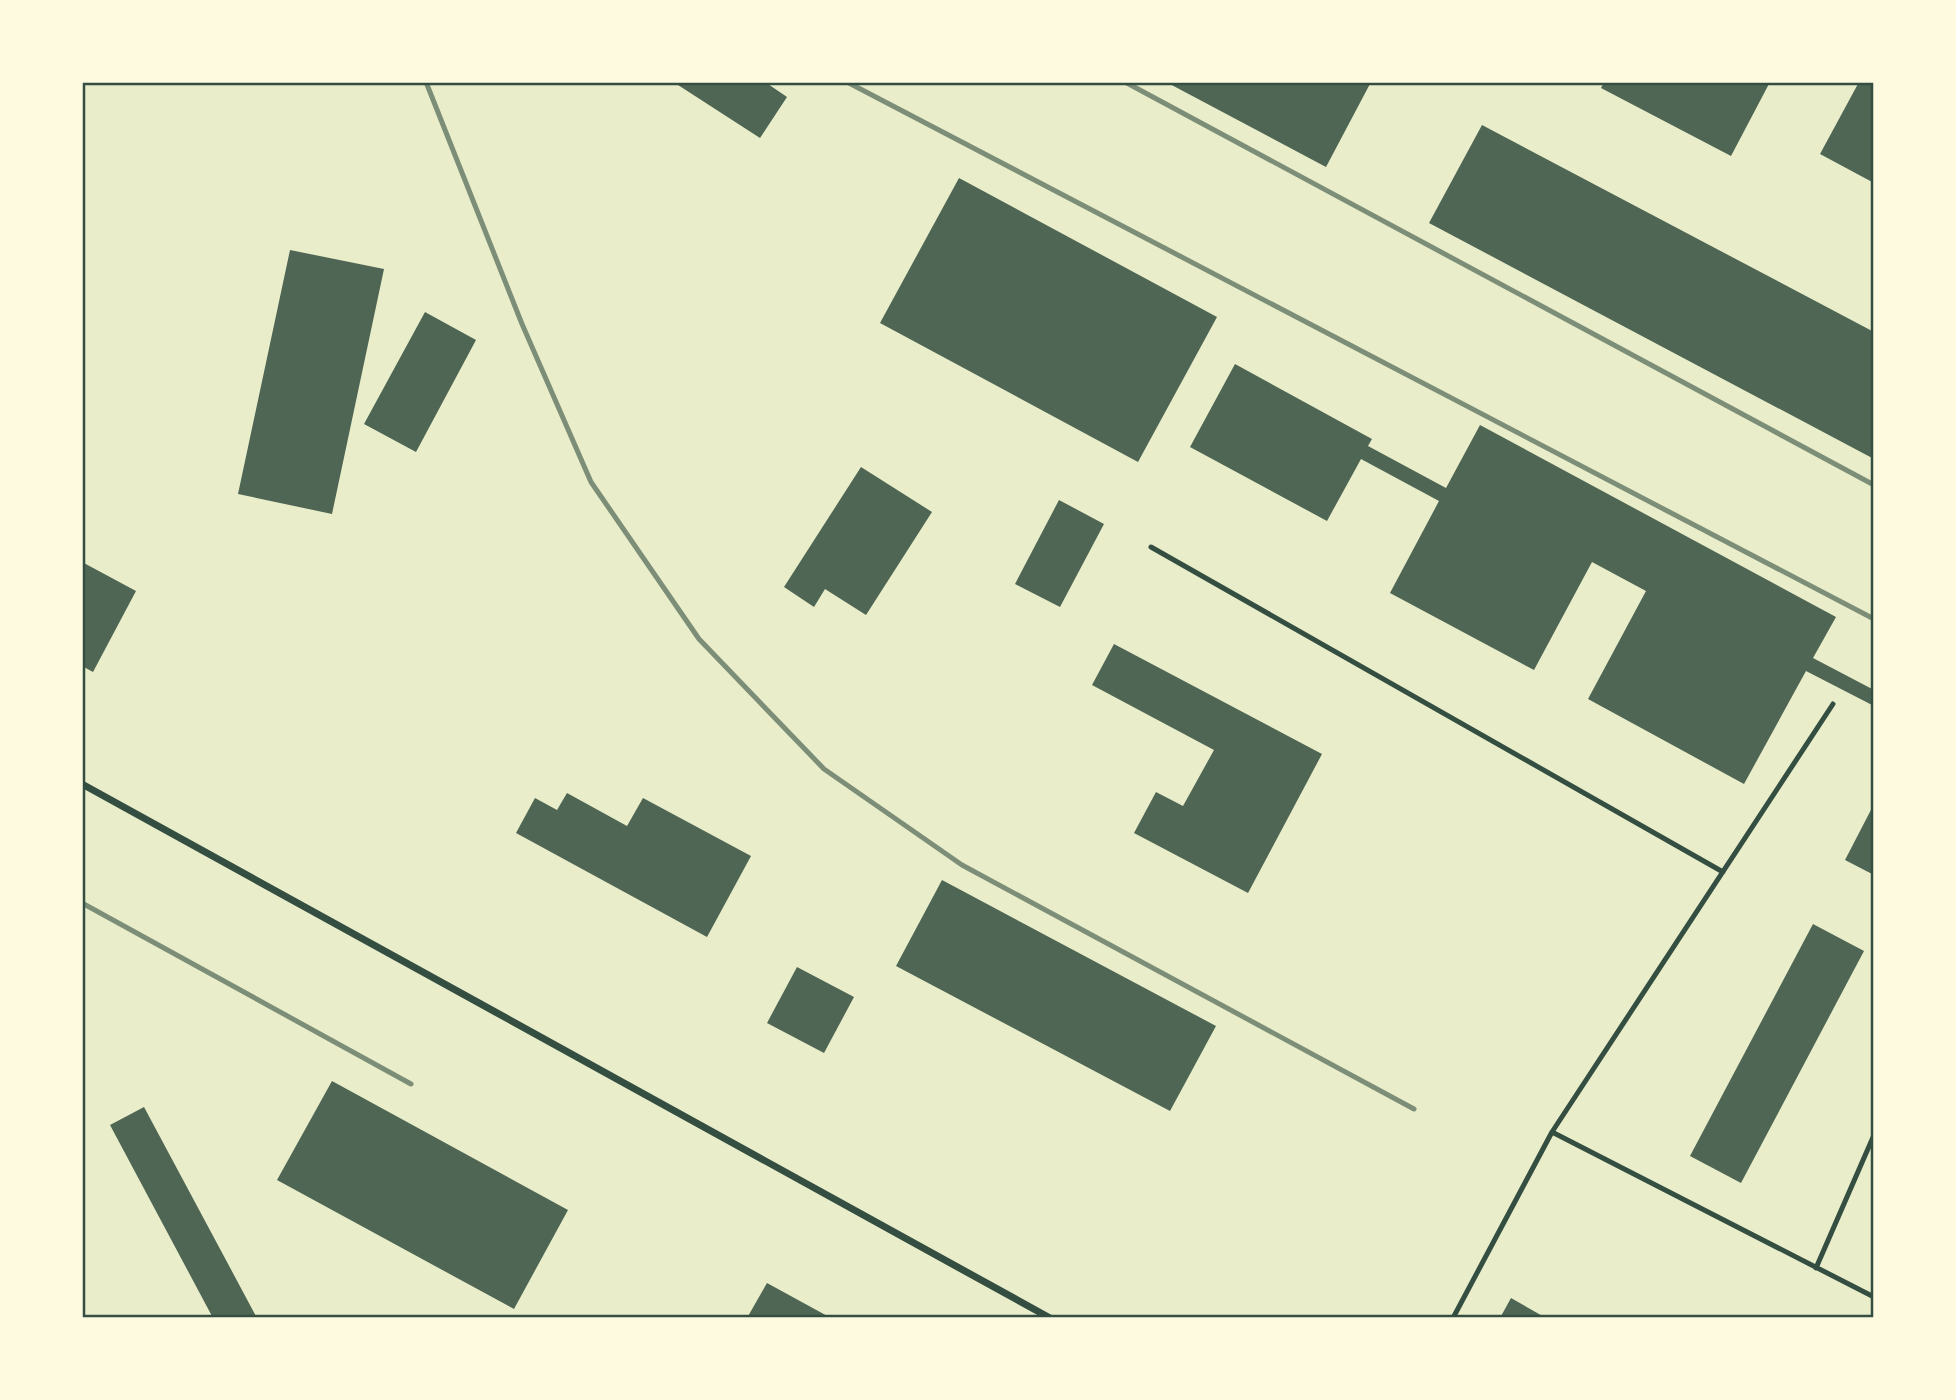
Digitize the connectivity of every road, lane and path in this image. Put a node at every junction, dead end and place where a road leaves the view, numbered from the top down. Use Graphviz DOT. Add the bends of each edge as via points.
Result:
graph roads {
  1 [pos="1152,547"];
  2 [pos="1833,704"];
  3 [pos="82,784"];
  4 [pos="1723,872"];
  5 [pos="1552,1132"];
  6 [pos="1874,1135"];
  7 [pos="1816,1268"];
  8 [pos="1874,1297"];
  9 [pos="1050,1318"];
  10 [pos="1453,1318"];
  1 -- 4 [label="lane"];
  2 -- 4 [label="lane"];
  3 -- 9 [label="street"];
  4 -- 5 [label="lane"];
  5 -- 7 [label="lane"];
  5 -- 10 [label="lane"];
  6 -- 7 [label="lane"];
  7 -- 8 [label="lane"];
}
